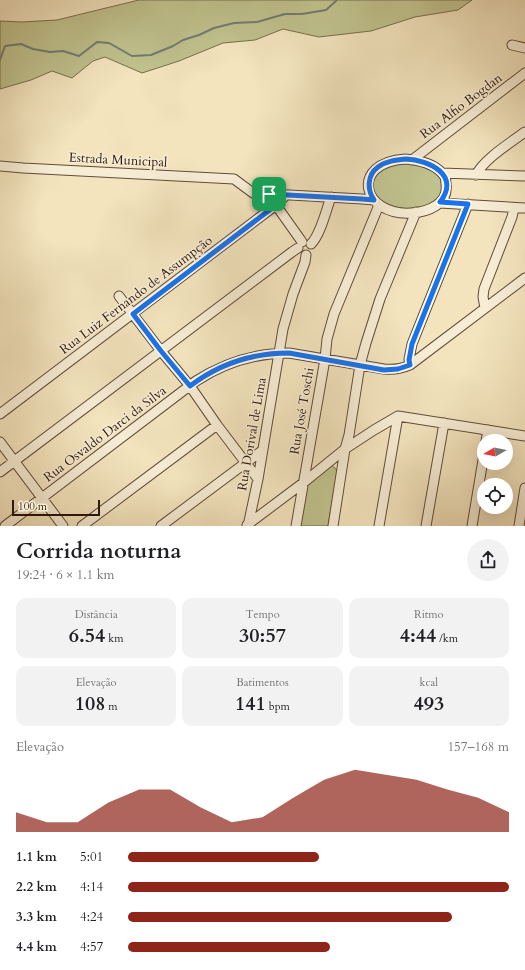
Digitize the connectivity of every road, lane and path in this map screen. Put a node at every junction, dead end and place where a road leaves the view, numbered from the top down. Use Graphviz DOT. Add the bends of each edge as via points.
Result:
graph roads {
  1 [pos="512,46"];
  2 [pos="525,48"];
  3 [pos="525,73"];
  4 [pos="525,132"];
  5 [pos="412,160"];
  6 [pos="0,166"];
  7 [pos="442,173"];
  8 [pos="476,175"];
  9 [pos="525,176"];
  10 [pos="269,194"];
  11 [pos="286,195"];
  12 [pos="331,197"];
  13 [pos="440,202"];
  14 [pos="377,203"];
  15 [pos="468,204"];
  16 [pos="276,205"];
  17 [pos="514,208"];
  18 [pos="525,208"];
  19 [pos="416,212"];
  20 [pos="304,245"];
  21 [pos="525,278"];
  22 [pos="119,296"];
  23 [pos="485,308"];
  24 [pos="133,314"];
  25 [pos="161,351"];
  26 [pos="279,353"];
  27 [pos="325,359"];
  28 [pos="410,365"];
  29 [pos="360,366"];
  30 [pos="190,386"];
  31 [pos="0,414"];
  32 [pos="398,416"];
  33 [pos="444,423"];
  34 [pos="217,425"];
  35 [pos="488,430"];
  36 [pos="487,434"];
  37 [pos="525,436"];
  38 [pos="0,442"];
  39 [pos="263,450"];
  40 [pos="345,450"];
  41 [pos="15,461"];
  42 [pos="246,462"];
  43 [pos="481,470"];
  44 [pos="0,472"];
  45 [pos="258,480"];
  46 [pos="303,483"];
  47 [pos="525,488"];
  48 [pos="286,496"];
  49 [pos="42,498"];
  50 [pos="298,511"];
  51 [pos="247,525"];
  52 [pos="5,526"];
  53 [pos="64,526"];
  54 [pos="82,526"];
  55 [pos="161,526"];
  56 [pos="296,526"];
  57 [pos="333,526"];
  58 [pos="379,526"];
  59 [pos="426,526"];
  60 [pos="472,526"];
  61 [pos="519,526"];
  1 -- 2 [label="street"];
  3 -- 5 [label="street, Rua Alfio Bogdan"];
  4 -- 8 [label="street" via="487,161"];
  5 -- 7 [label="street" via="431,165"];
  5 -- 14 [label="street" via="391,161 373,172 369,188"];
  6 -- 10 [label="street, Estrada Municipal" via="234,179 253,193"];
  7 -- 8 [label="street"];
  7 -- 13 [label="street" via="446,189"];
  8 -- 9 [label="street"];
  10 -- 11 [label="street"];
  10 -- 16 [label="street"];
  11 -- 12 [label="street"];
  11 -- 16 [label="street, Rua Luiz Fernando de Assumpção"];
  12 -- 14 [label="street" via="362,199"];
  12 -- 20 [label="street" via="318,234 314,240"];
  13 -- 15 [label="street"];
  13 -- 19 [label="street" via="429,209"];
  14 -- 19 [label="street" via="397,212"];
  14 -- 27 [label="street, Rua José Toschi" via="334,314"];
  15 -- 17 [label="street"];
  15 -- 28 [label="street" via="412,344"];
  16 -- 20 [label="street"];
  16 -- 24 [label="street, Rua Luiz Fernando de Assumpção"];
  17 -- 18 [label="street"];
  17 -- 23 [label="street" via="484,289"];
  19 -- 29 [label="street" via="380,299"];
  20 -- 25 [label="street"];
  20 -- 26 [label="street, Rua Dorival de Lima" via="299,250 306,255 305,262 284,323"];
  21 -- 23 [label="street, Rua Osvaldo Darci da Silva"];
  22 -- 24 [label="street"];
  23 -- 28 [label="street, Rua Osvaldo Darci da Silva"];
  24 -- 25 [label="street"];
  24 -- 31 [label="street, Rua Luiz Fernando de Assumpção"];
  25 -- 30 [label="street"];
  25 -- 41 [label="street"];
  26 -- 27 [label="street, Rua Osvaldo Darci da Silva"];
  26 -- 30 [label="street, Rua Osvaldo Darci da Silva" via="254,356 232,363 212,371"];
  26 -- 39 [label="street, Rua Dorival de Lima"];
  27 -- 29 [label="street, Rua Osvaldo Darci da Silva"];
  27 -- 46 [label="street, Rua José Toschi"];
  28 -- 29 [label="street, Rua Osvaldo Darci da Silva" via="394,370"];
  29 -- 40 [label="street"];
  30 -- 34 [label="street"];
  30 -- 49 [label="street, Rua Osvaldo Darci da Silva"];
  32 -- 33 [label="street"];
  32 -- 40 [label="street"];
  32 -- 58 [label="street"];
  33 -- 35 [label="street"];
  33 -- 59 [label="street"];
  34 -- 42 [label="street"];
  34 -- 54 [label="street"];
  35 -- 36 [label="street"];
  35 -- 37 [label="street"];
  38 -- 41 [label="street"];
  39 -- 42 [label="street"];
  39 -- 45 [label="street, Rua Dorival de Lima"];
  40 -- 46 [label="street"];
  40 -- 57 [label="street"];
  41 -- 44 [label="street"];
  41 -- 49 [label="street"];
  42 -- 45 [label="street"];
  42 -- 55 [label="street"];
  43 -- 60 [label="street"];
  45 -- 51 [label="street, Rua Dorival de Lima"];
  46 -- 48 [label="street"];
  46 -- 50 [label="street, Rua José Toschi"];
  47 -- 61 [label="street"];
  48 -- 50 [label="street" via="294,502"];
  48 -- 51 [label="street"];
  49 -- 52 [label="street, Rua Osvaldo Darci da Silva"];
  49 -- 53 [label="street"];
  50 -- 56 [label="street, Rua José Toschi"];
}
